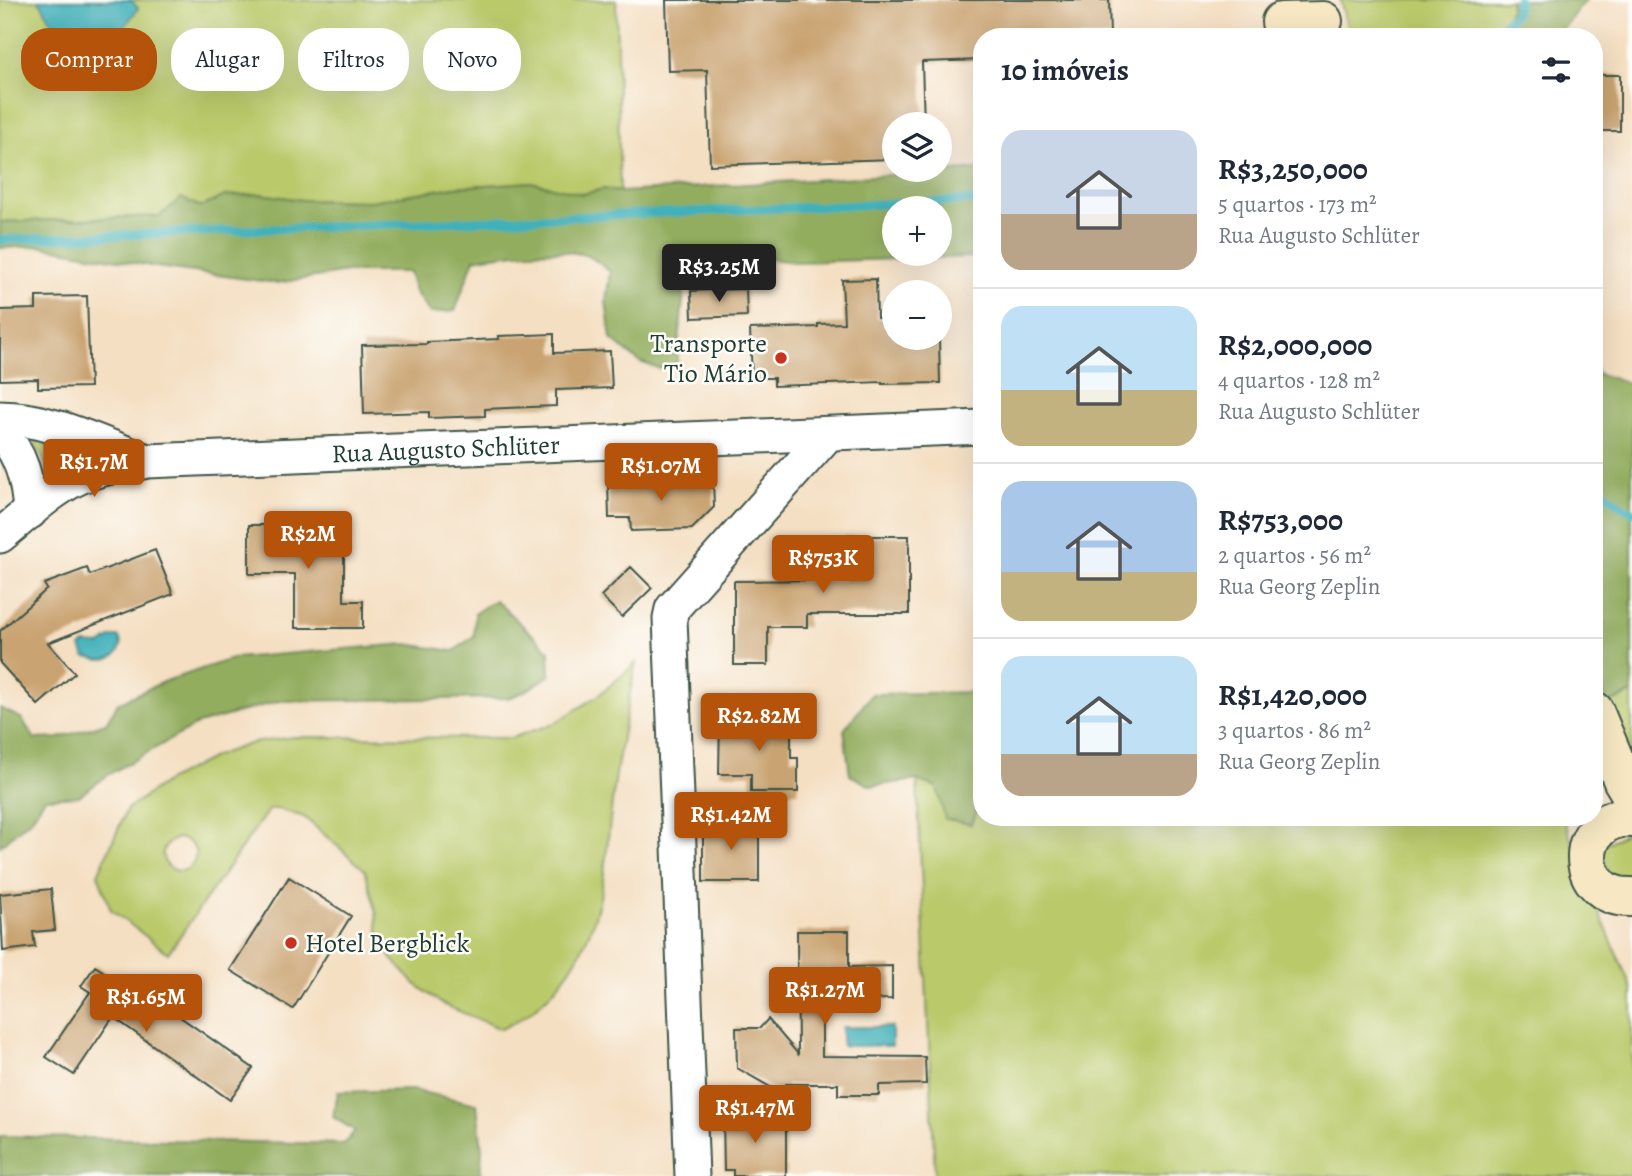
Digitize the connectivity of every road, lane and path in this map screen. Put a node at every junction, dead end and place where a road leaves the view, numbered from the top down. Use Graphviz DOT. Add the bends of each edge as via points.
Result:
graph roads {
  1 [pos="1324,19"];
  2 [pos="1281,20"];
  3 [pos="0,418"];
  4 [pos="973,427"];
  5 [pos="0,432"];
  6 [pos="828,434"];
  7 [pos="147,461"];
  8 [pos="30,512"];
  9 [pos="0,536"];
  10 [pos="1603,733"];
  11 [pos="1632,796"];
  12 [pos="1632,818"];
  13 [pos="1603,825"];
  14 [pos="1602,826"];
  15 [pos="1589,832"];
  16 [pos="1627,903"];
  17 [pos="692,1176"];
  1 -- 2 [label="main road"];
  3 -- 7 [label="street, Rua Augusto Schlüter" via="55,427"];
  4 -- 6 [label="street, Rua Augusto Schlüter"];
  5 -- 8 [label="street" via="22,466"];
  6 -- 7 [label="street, Rua Augusto Schlüter"];
  6 -- 17 [label="street" via="672,609 670,618"];
  7 -- 8 [label="street" via="113,465 70,480"];
  8 -- 9 [label="street"];
  10 -- 11 [label="main road"];
  12 -- 13 [label="main road"];
  14 -- 15 [label="main road" via="1592,836"];
  15 -- 16 [label="main road" via="1589,873 1606,892"];
}
